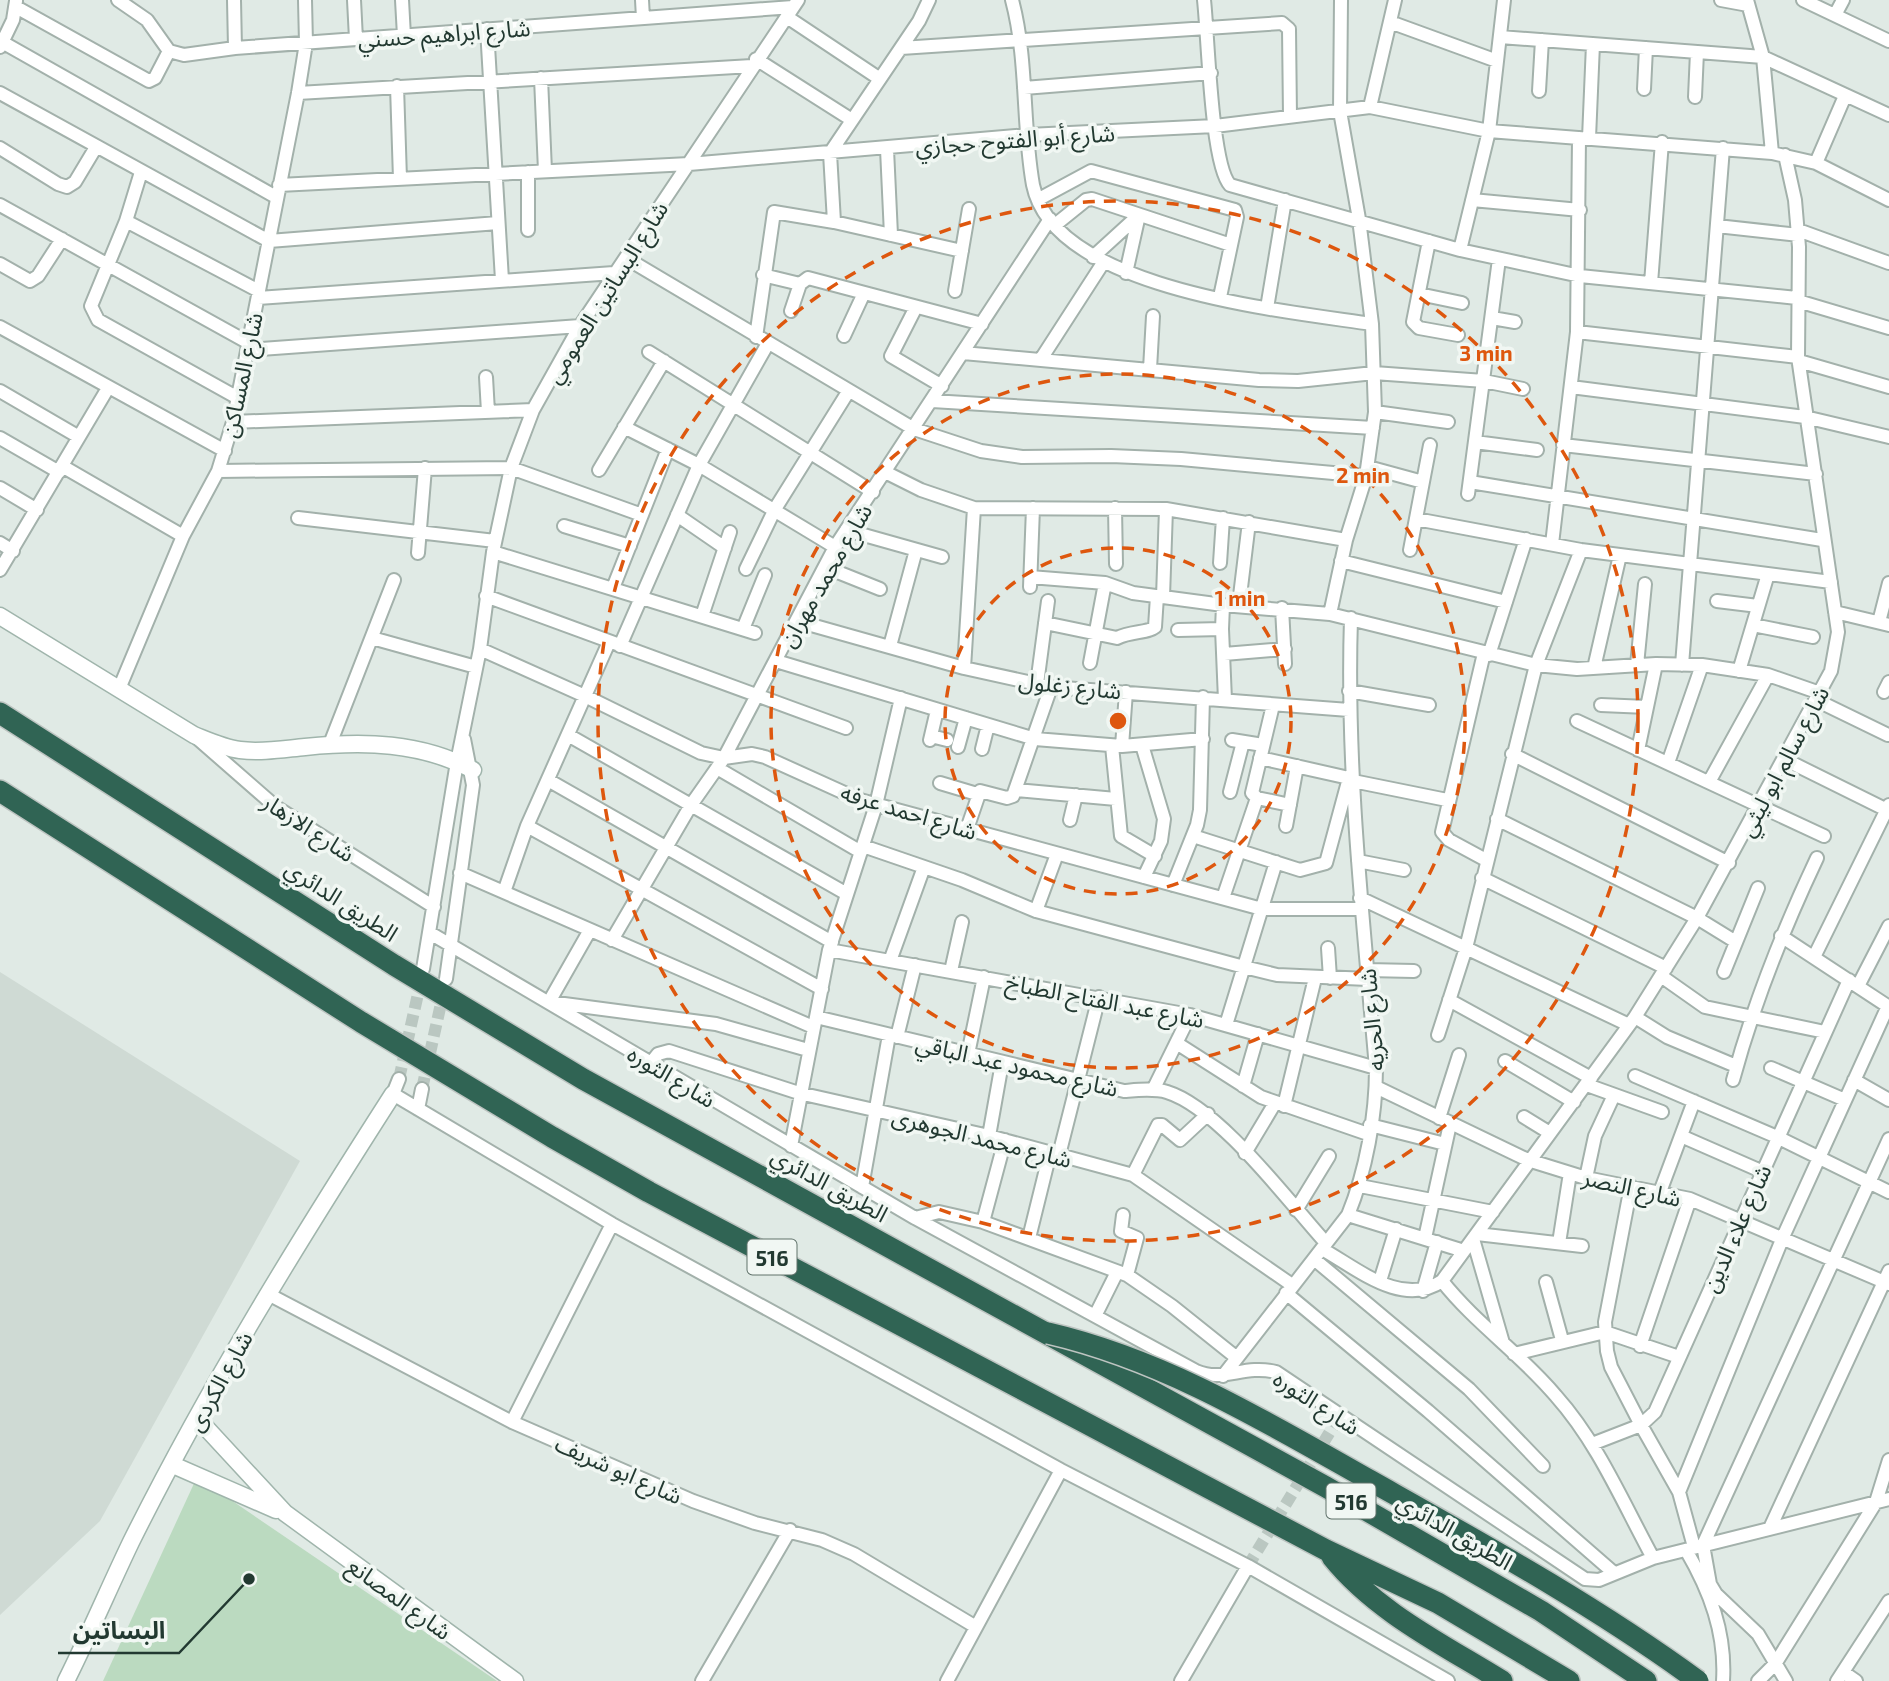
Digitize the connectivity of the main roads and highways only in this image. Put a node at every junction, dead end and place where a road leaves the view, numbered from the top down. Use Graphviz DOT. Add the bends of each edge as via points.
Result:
graph roads {
  1 [pos="0,713"];
  2 [pos="0,790"];
  3 [pos="1048,1333"];
  4 [pos="1326,1550"];
  5 [pos="1407,1622"];
  6 [pos="1481,1681"];
  7 [pos="1502,1681"];
  8 [pos="1569,1681"];
  9 [pos="1646,1681"];
  10 [pos="1698,1681"];
  1 -- 3 [label="highway, الطريق الدائري / 516" via="488,1023"];
  2 -- 4 [label="highway, 516" via="350,1015 552,1137"];
  3 -- 9 [label="highway, الطريق الدائري / 516" via="1530,1604"];
  3 -- 10 [label="highway, bridge" via="1123,1354 1228,1403 1557,1586"];
  4 -- 5 [label="highway" via="1358,1584"];
  4 -- 8 [label="highway, 516" via="1438,1603"];
  5 -- 6 [label="highway"];
  5 -- 7 [label="highway"];
}
